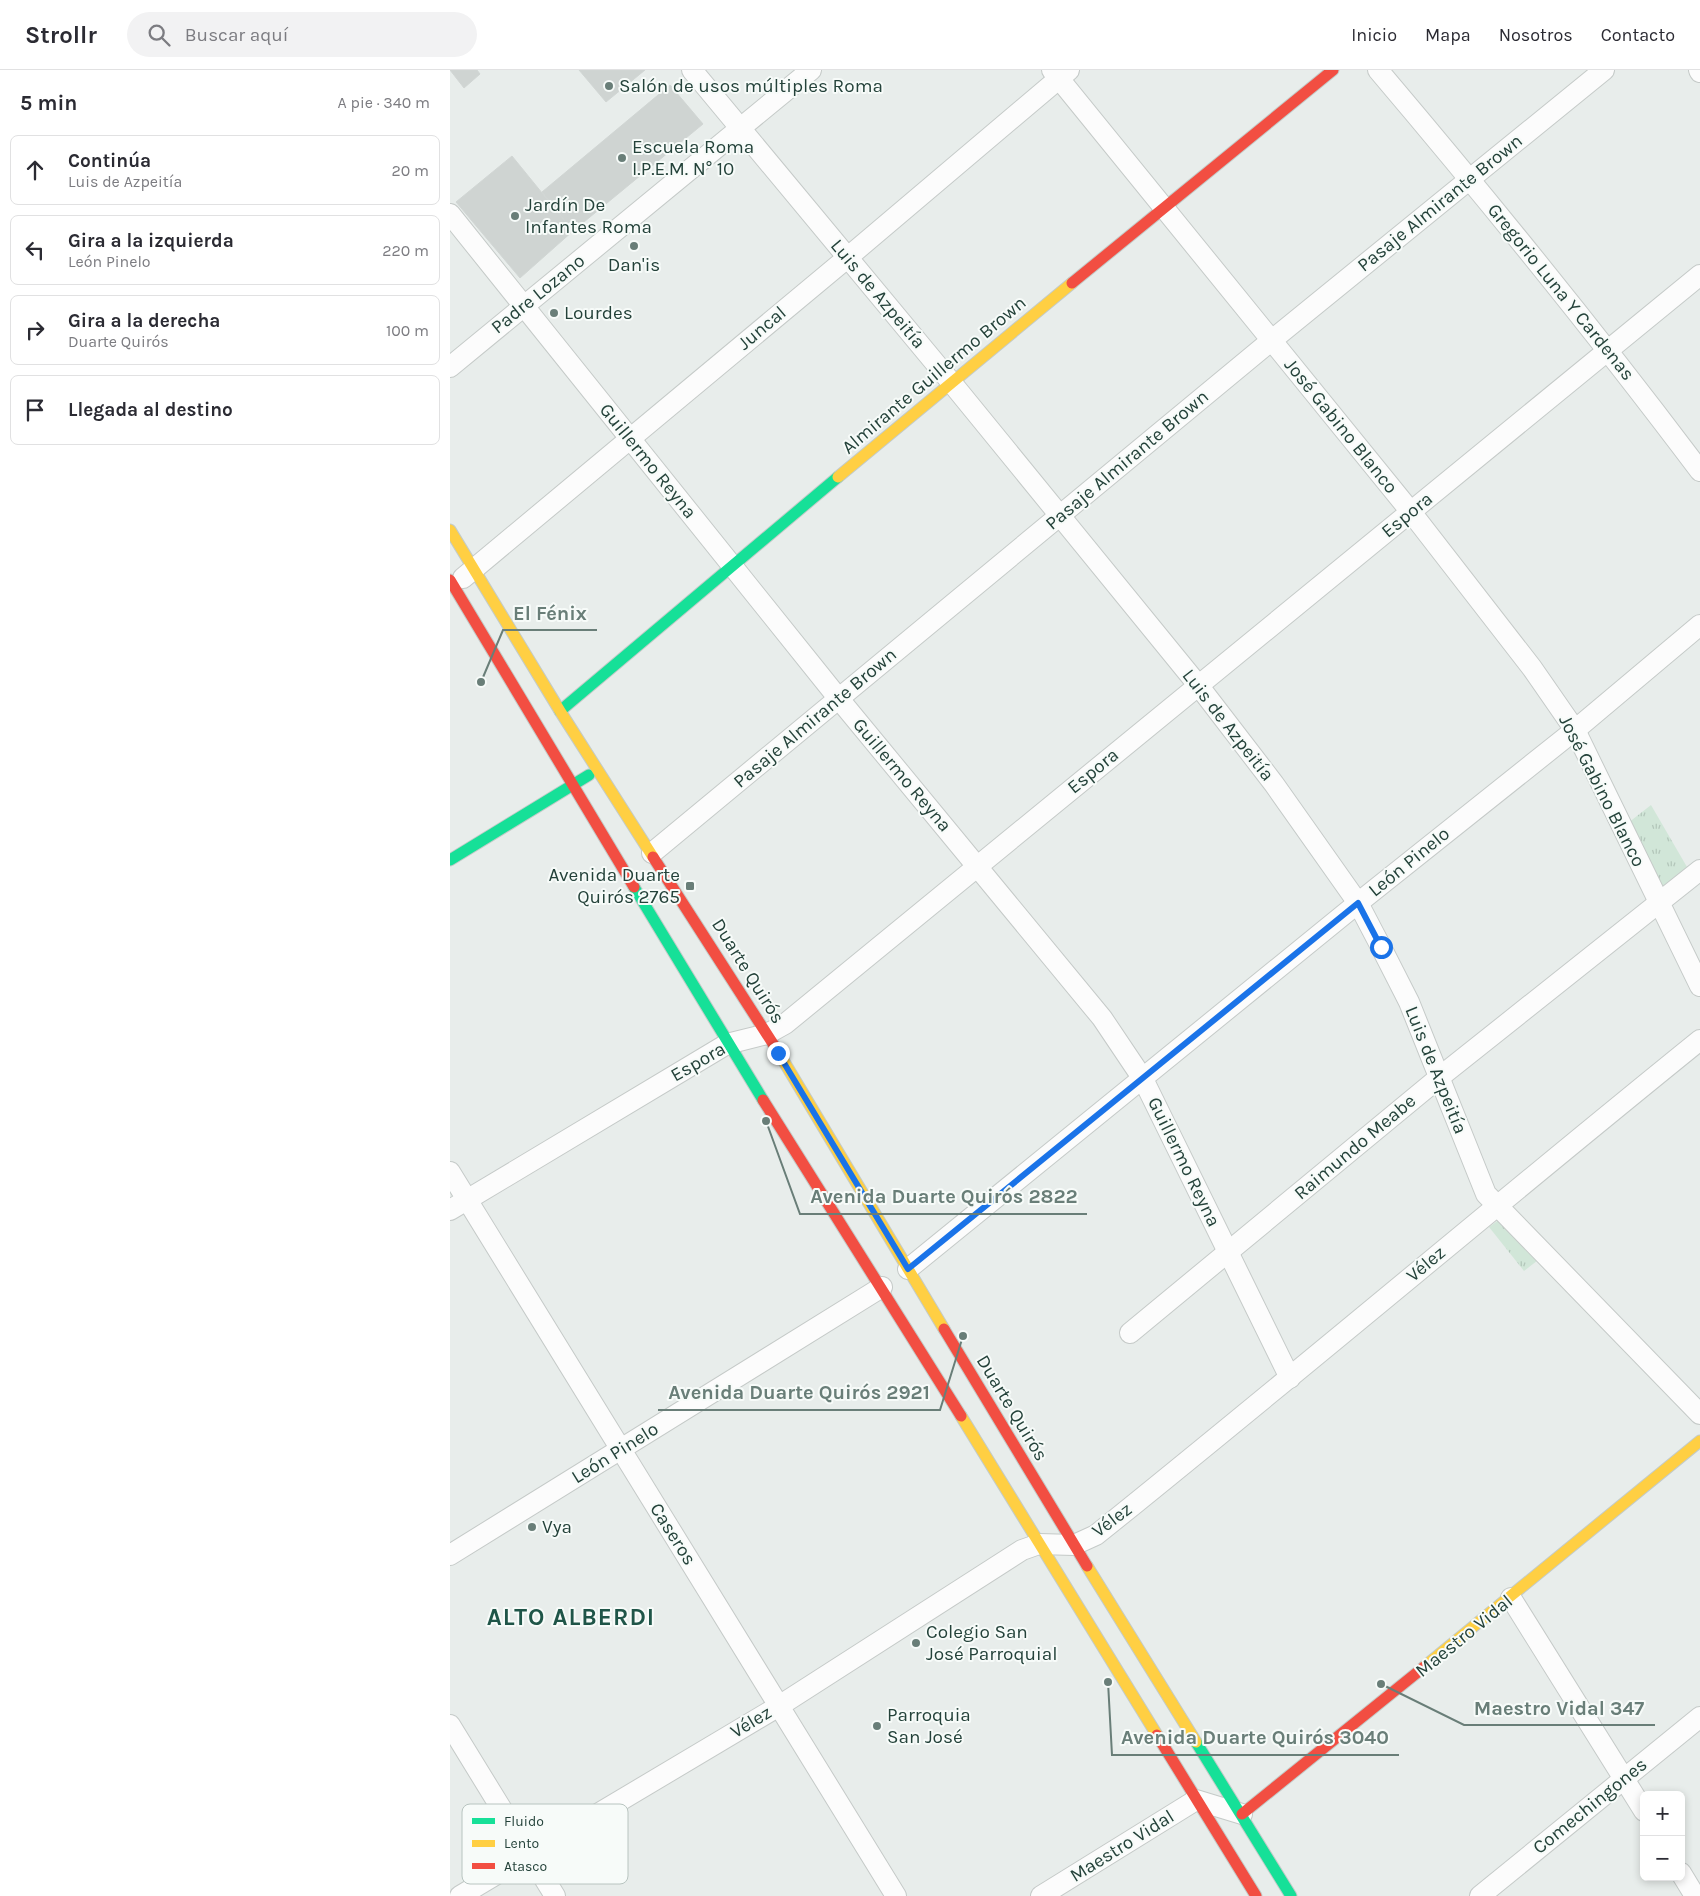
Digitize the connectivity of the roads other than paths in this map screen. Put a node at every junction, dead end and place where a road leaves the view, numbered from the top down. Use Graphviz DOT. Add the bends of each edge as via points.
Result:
graph roads {
  1 [pos="692,70"];
  2 [pos="811,70"];
  3 [pos="1334,70"];
  4 [pos="1378,70"];
  5 [pos="1604,70"];
  6 [pos="1060,73"];
  7 [pos="740,128"];
  8 [pos="1471,178"];
  9 [pos="1163,209"];
  10 [pos="450,214"];
  11 [pos="847,258"];
  12 [pos="1700,275"];
  13 [pos="523,306"];
  14 [pos="1272,340"];
  15 [pos="1609,351"];
  16 [pos="450,366"];
  17 [pos="951,382"];
  18 [pos="629,438"];
  19 [pos="1700,471"];
  20 [pos="1412,512"];
  21 [pos="1060,516"];
  22 [pos="450,530"];
  23 [pos="733,565"];
  24 [pos="474,570"];
  25 [pos="452,582"];
  26 [pos="1700,625"];
  27 [pos="1198,686"];
  28 [pos="839,699"];
  29 [pos="560,710"];
  30 [pos="1575,730"];
  31 [pos="598,769"];
  32 [pos="573,784"];
  33 [pos="652,852"];
  34 [pos="450,860"];
  35 [pos="977,866"];
  36 [pos="1700,870"];
  37 [pos="1358,903"];
  38 [pos="1658,904"];
  39 [pos="1700,986"];
  40 [pos="767,1034"];
  41 [pos="1700,1040"];
  42 [pos="728,1044"];
  43 [pos="1441,1076"];
  44 [pos="1143,1079"];
  45 [pos="450,1172"];
  46 [pos="467,1200"];
  47 [pos="1495,1205"];
  48 [pos="450,1210"];
  49 [pos="1229,1252"];
  50 [pos="908,1269"];
  51 [pos="882,1287"];
  52 [pos="1130,1334"];
  53 [pos="1290,1378"];
  54 [pos="1700,1414"];
  55 [pos="1700,1441"];
  56 [pos="621,1449"];
  57 [pos="1039,1544"];
  58 [pos="1074,1545"];
  59 [pos="450,1555"];
  60 [pos="1511,1598"];
  61 [pos="779,1706"];
  62 [pos="1700,1717"];
  63 [pos="450,1725"];
  64 [pos="1624,1778"];
  65 [pos="1196,1800"];
  66 [pos="498,1804"];
  67 [pos="613,1804"];
  68 [pos="1640,1804"];
  69 [pos="1242,1814"];
  70 [pos="1685,1880"];
  71 [pos="480,1884"];
  72 [pos="548,1884"];
  73 [pos="460,1896"];
  74 [pos="555,1896"];
  75 [pos="896,1896"];
  76 [pos="1041,1896"];
  77 [pos="1256,1896"];
  78 [pos="1291,1896"];
  79 [pos="1480,1896"];
  80 [pos="1695,1896"];
  1 -- 7 [label="street, Luis de Azpeitía"];
  2 -- 7 [label="street, Padre Lozano"];
  3 -- 9 [label="main road, Almirante Guillermo Brown"];
  4 -- 8 [label="street, Gregorio Luna Y Cardenas"];
  5 -- 8 [label="street, Pasaje Almirante Brown"];
  6 -- 9 [label="street, José Gabino Blanco"];
  6 -- 11 [label="street, Juncal"];
  7 -- 11 [label="street, Luis de Azpeitía"];
  7 -- 13 [label="street, Padre Lozano"];
  8 -- 14 [label="street, Pasaje Almirante Brown"];
  8 -- 15 [label="street, Gregorio Luna Y Cardenas"];
  9 -- 14 [label="street, José Gabino Blanco"];
  9 -- 17 [label="main road, Almirante Guillermo Brown"];
  10 -- 13 [label="street, Guillermo Reyna"];
  11 -- 17 [label="street, Luis de Azpeitía"];
  11 -- 18 [label="street, Juncal"];
  12 -- 15 [label="street, Espora"];
  13 -- 16 [label="street, Padre Lozano"];
  13 -- 18 [label="street, Guillermo Reyna"];
  14 -- 20 [label="street, José Gabino Blanco"];
  14 -- 21 [label="street, Pasaje Almirante Brown"];
  15 -- 19 [label="street, Gregorio Luna Y Cardenas"];
  15 -- 20 [label="street, Espora"];
  17 -- 21 [label="street, Luis de Azpeitía"];
  17 -- 23 [label="main road, Almirante Guillermo Brown"];
  18 -- 23 [label="street, Guillermo Reyna"];
  18 -- 24 [label="street, Juncal"];
  20 -- 27 [label="street, Espora"];
  20 -- 30 [label="street, José Gabino Blanco" via="1508,635"];
  21 -- 27 [label="street, Luis de Azpeitía"];
  21 -- 28 [label="street, Pasaje Almirante Brown"];
  22 -- 24 [label="main road, Duarte Quirós"];
  23 -- 28 [label="street, Guillermo Reyna"];
  23 -- 29 [label="main road, Almirante Guillermo Brown"];
  24 -- 25 [label="street, Juncal"];
  24 -- 29 [label="main road, Duarte Quirós"];
  25 -- 32 [label="main road"];
  26 -- 30 [label="street, León Pinelo"];
  27 -- 35 [label="street, Espora"];
  27 -- 37 [label="street, Luis de Azpeitía" via="1274,784"];
  28 -- 33 [label="street, Pasaje Almirante Brown"];
  28 -- 35 [label="street, Guillermo Reyna"];
  29 -- 31 [label="main road, Duarte Quirós"];
  30 -- 37 [label="street, León Pinelo"];
  30 -- 38 [label="street, José Gabino Blanco"];
  31 -- 32 [label="main road"];
  31 -- 33 [label="main road, Duarte Quirós"];
  32 -- 34 [label="main road"];
  32 -- 42 [label="main road"];
  33 -- 40 [label="main road, Duarte Quirós"];
  35 -- 40 [label="street, Espora" via="786,1024"];
  35 -- 44 [label="street, Guillermo Reyna" via="1078,986"];
  36 -- 38 [label="street, Raimundo Meabe"];
  37 -- 43 [label="street, Luis de Azpeitía" via="1409,1002"];
  37 -- 44 [label="street, León Pinelo"];
  38 -- 39 [label="street, José Gabino Blanco"];
  38 -- 43 [label="street, Raimundo Meabe"];
  40 -- 42 [label="street, Espora"];
  40 -- 50 [label="main road, Duarte Quirós"];
  41 -- 47 [label="street, Vélez"];
  42 -- 46 [label="street, Espora"];
  42 -- 51 [label="main road"];
  43 -- 47 [label="street, Luis de Azpeitía" via="1483,1186"];
  43 -- 49 [label="street, Raimundo Meabe"];
  44 -- 49 [label="street, Guillermo Reyna"];
  44 -- 50 [label="street, León Pinelo"];
  45 -- 46 [label="street, Caseros"];
  46 -- 48 [label="street, Espora"];
  46 -- 56 [label="street, Caseros"];
  47 -- 53 [label="street, Vélez"];
  47 -- 54 [label="street, Luis de Azpeitía"];
  49 -- 52 [label="street, Raimundo Meabe"];
  49 -- 53 [label="street, Guillermo Reyna"];
  50 -- 58 [label="main road, Duarte Quirós"];
  51 -- 56 [label="street, León Pinelo"];
  51 -- 57 [label="main road"];
  53 -- 58 [label="street, Vélez" via="1096,1535"];
  55 -- 60 [label="main road, Maestro Vidal"];
  56 -- 59 [label="street, León Pinelo"];
  56 -- 61 [label="street, Caseros"];
  57 -- 58 [label="street, Vélez"];
  57 -- 61 [label="street, Vélez" via="1022,1550"];
  57 -- 65 [label="main road"];
  58 -- 69 [label="main road, Duarte Quirós"];
  60 -- 64 [label="street"];
  60 -- 69 [label="main road, Maestro Vidal"];
  61 -- 67 [label="street, Vélez"];
  61 -- 75 [label="street, Caseros"];
  62 -- 64 [label="street, Comechingones"];
  63 -- 66 [label="street"];
  64 -- 68 [label="street"];
  64 -- 79 [label="street, Comechingones"];
  65 -- 69 [label="street"];
  65 -- 76 [label="street, Maestro Vidal"];
  65 -- 77 [label="main road"];
  69 -- 78 [label="main road, Duarte Quirós"];
  70 -- 80 [label="street"];
  71 -- 73 [label="street, Vélez"];
  72 -- 74 [label="street"];
}
